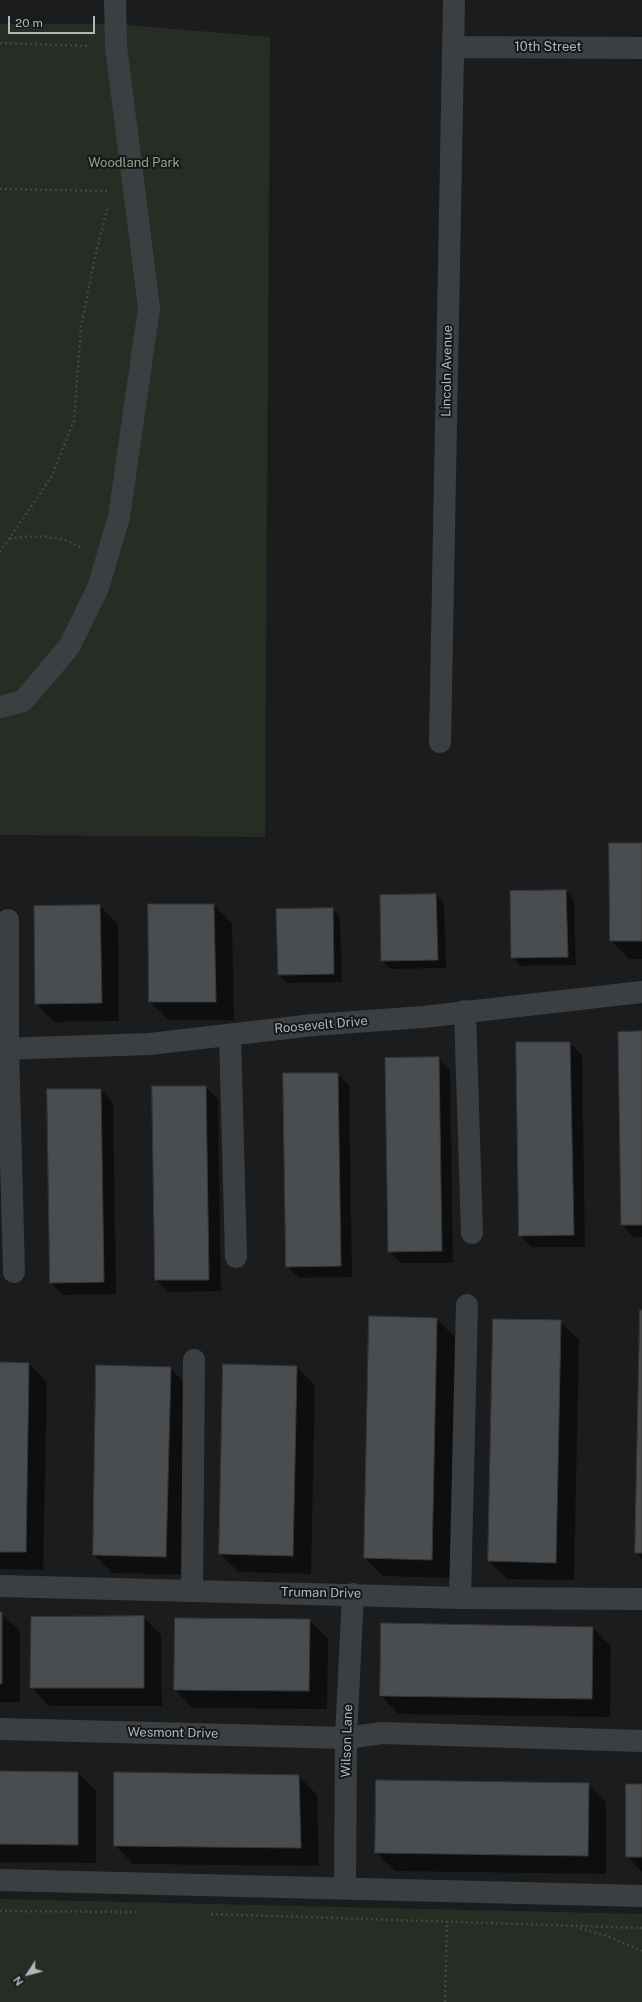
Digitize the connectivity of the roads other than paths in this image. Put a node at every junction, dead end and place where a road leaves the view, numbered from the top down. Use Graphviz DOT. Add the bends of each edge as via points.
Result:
graph roads {
  1 [pos="115,0"];
  2 [pos="454,0"];
  3 [pos="453,47"];
  4 [pos="642,48"];
  5 [pos="0,707"];
  6 [pos="440,742"];
  7 [pos="8,920"];
  8 [pos="642,992"];
  9 [pos="465,1012"];
  10 [pos="230,1035"];
  11 [pos="4,1049"];
  12 [pos="472,1233"];
  13 [pos="236,1258"];
  14 [pos="14,1272"];
  15 [pos="467,1305"];
  16 [pos="194,1360"];
  17 [pos="0,1586"];
  18 [pos="192,1590"];
  19 [pos="353,1594"];
  20 [pos="460,1598"];
  21 [pos="642,1599"];
  22 [pos="0,1729"];
  23 [pos="346,1738"];
  24 [pos="642,1741"];
  25 [pos="0,1880"];
  26 [pos="345,1888"];
  27 [pos="642,1896"];
  1 -- 5 [label="street" via="116,47 149,308 119,517 98,588 69,647 23,701"];
  2 -- 3 [label="street, Lincoln Avenue"];
  3 -- 4 [label="street, 10th Street"];
  3 -- 6 [label="street, Lincoln Avenue"];
  7 -- 11 [label="street"];
  8 -- 9 [label="street, Roosevelt Drive"];
  9 -- 10 [label="street, Roosevelt Drive"];
  9 -- 12 [label="street"];
  10 -- 11 [label="street, Roosevelt Drive" via="150,1044"];
  10 -- 13 [label="street"];
  11 -- 14 [label="street"];
  15 -- 20 [label="street"];
  16 -- 18 [label="street"];
  17 -- 18 [label="street, Truman Drive"];
  18 -- 19 [label="street, Truman Drive"];
  19 -- 20 [label="street, Truman Drive"];
  19 -- 23 [label="street, Wilson Lane"];
  20 -- 21 [label="street, Truman Drive"];
  22 -- 23 [label="street, Wesmont Drive"];
  23 -- 24 [label="street, Wesmont Drive" via="382,1733"];
  23 -- 26 [label="street, Wilson Lane"];
  25 -- 26 [label="street"];
  26 -- 27 [label="street"];
}
